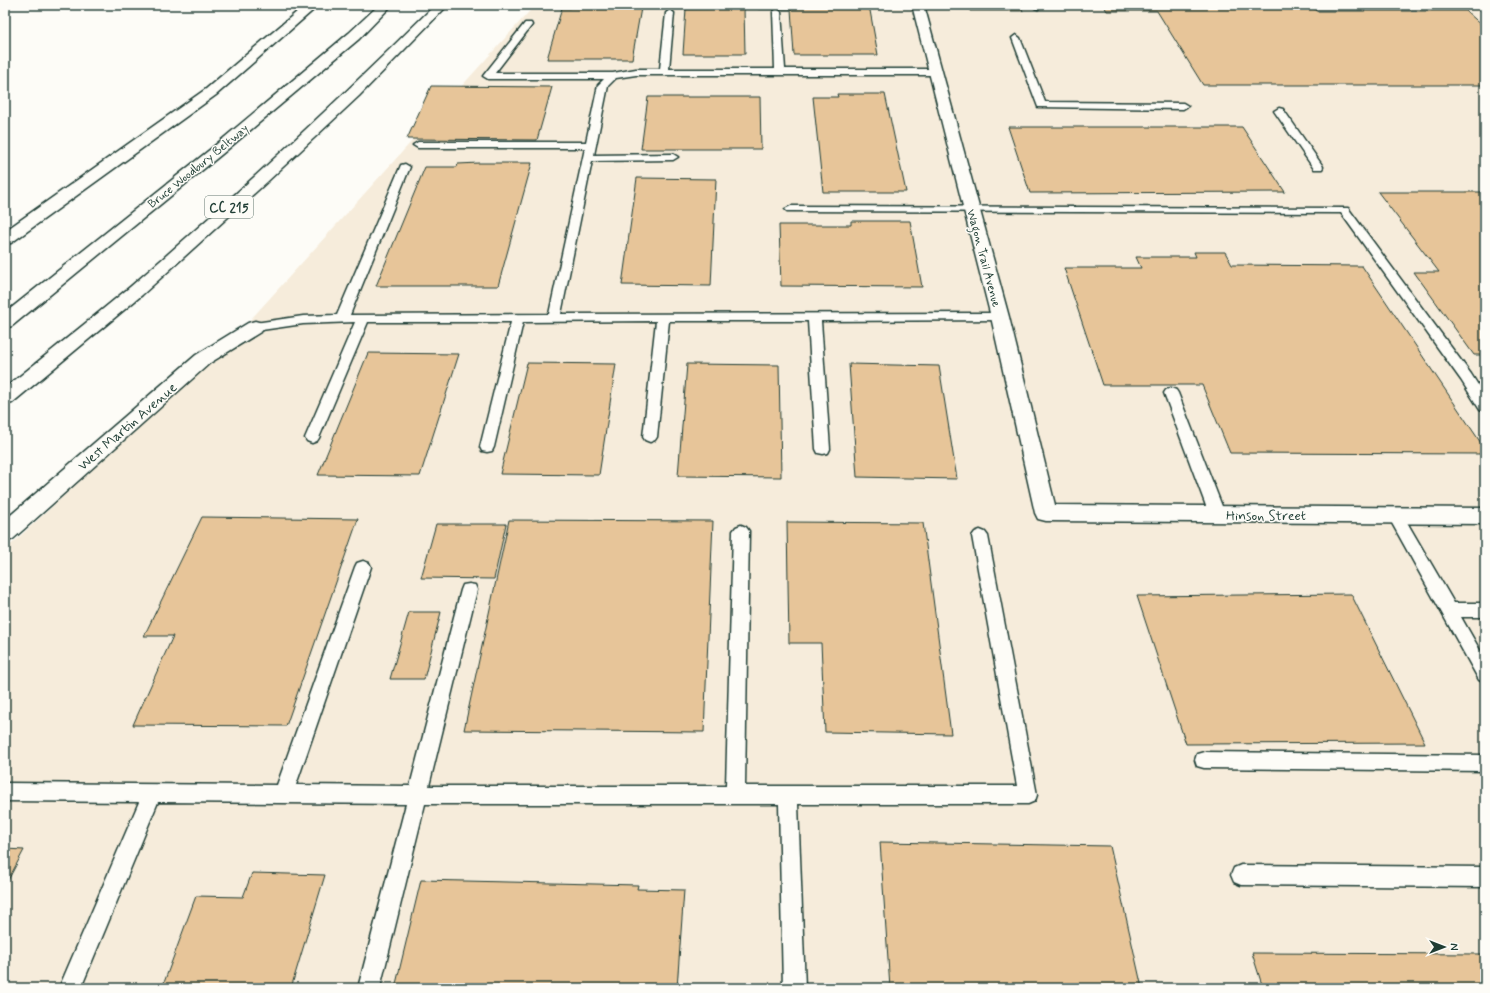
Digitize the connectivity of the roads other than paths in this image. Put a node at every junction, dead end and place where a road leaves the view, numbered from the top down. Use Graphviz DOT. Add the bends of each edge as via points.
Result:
graph roads {
  1 [pos="313,5"];
  2 [pos="386,5"];
  3 [pos="442,5"];
  4 [pos="918,5"];
  5 [pos="777,12"];
  6 [pos="670,13"];
  7 [pos="528,25"];
  8 [pos="1016,38"];
  9 [pos="664,72"];
  10 [pos="780,72"];
  11 [pos="935,72"];
  12 [pos="613,76"];
  13 [pos="1183,106"];
  14 [pos="1279,111"];
  15 [pos="590,144"];
  16 [pos="418,145"];
  17 [pos="587,158"];
  18 [pos="673,158"];
  19 [pos="405,167"];
  20 [pos="1318,167"];
  21 [pos="790,209"];
  22 [pos="971,209"];
  23 [pos="5,240"];
  24 [pos="814,317"];
  25 [pos="1000,317"];
  26 [pos="363,318"];
  27 [pos="518,318"];
  28 [pos="554,318"];
  29 [pos="663,318"];
  30 [pos="342,319"];
  31 [pos="5,322"];
  32 [pos="255,327"];
  33 [pos="1171,393"];
  34 [pos="5,398"];
  35 [pos="1485,407"];
  36 [pos="650,437"];
  37 [pos="312,438"];
  38 [pos="487,447"];
  39 [pos="823,449"];
  40 [pos="1046,513"];
  41 [pos="1216,514"];
  42 [pos="1396,516"];
  43 [pos="1485,516"];
  44 [pos="741,531"];
  45 [pos="5,533"];
  46 [pos="980,536"];
  47 [pos="363,567"];
  48 [pos="468,590"];
  49 [pos="1449,610"];
  50 [pos="1485,610"];
  51 [pos="1485,675"];
  52 [pos="1204,760"];
  53 [pos="1485,763"];
  54 [pos="5,792"];
  55 [pos="152,794"];
  56 [pos="283,795"];
  57 [pos="417,795"];
  58 [pos="788,795"];
  59 [pos="735,796"];
  60 [pos="1241,874"];
  61 [pos="1485,877"];
  62 [pos="70,988"];
  63 [pos="369,988"];
  64 [pos="794,988"];
  1 -- 23 [label="main road" via="211,92"];
  2 -- 31 [label="main road, Bruce Woodbury Beltway" via="354,36 218,151"];
  3 -- 34 [label="main road, CC 215" via="354,93 136,291"];
  4 -- 11 [label="main road, Wagon Trail Avenue"];
  5 -- 10 [label="lane"];
  6 -- 9 [label="lane"];
  7 -- 12 [label="lane" via="488,76"];
  8 -- 13 [label="lane" via="1041,106"];
  9 -- 10 [label="lane"];
  9 -- 12 [label="lane" via="636,72"];
  10 -- 11 [label="lane"];
  11 -- 22 [label="main road, Wagon Trail Avenue"];
  12 -- 15 [label="lane" via="602,85"];
  14 -- 20 [label="lane"];
  15 -- 16 [label="lane"];
  15 -- 17 [label="lane"];
  17 -- 18 [label="lane"];
  17 -- 28 [label="lane"];
  19 -- 30 [label="lane"];
  21 -- 22 [label="lane"];
  22 -- 25 [label="main road, Wagon Trail Avenue"];
  22 -- 35 [label="lane" via="1344,210 1466,377"];
  24 -- 25 [label="lane"];
  24 -- 29 [label="lane"];
  24 -- 39 [label="lane"];
  25 -- 40 [label="main road, Wagon Trail Avenue"];
  26 -- 27 [label="lane"];
  26 -- 30 [label="lane"];
  26 -- 37 [label="lane"];
  27 -- 28 [label="lane"];
  27 -- 38 [label="lane"];
  28 -- 29 [label="lane"];
  29 -- 36 [label="lane"];
  30 -- 32 [label="lane" via="303,320"];
  32 -- 45 [label="main road, West Martin Avenue" via="203,359"];
  33 -- 41 [label="lane"];
  40 -- 41 [label="main road, Hinson Street"];
  41 -- 42 [label="main road, Hinson Street"];
  42 -- 43 [label="main road, Hinson Street"];
  42 -- 49 [label="lane"];
  44 -- 59 [label="lane"];
  46 -- 58 [label="lane" via="1028,795"];
  47 -- 56 [label="lane"];
  48 -- 57 [label="lane"];
  49 -- 50 [label="lane"];
  49 -- 51 [label="lane"];
  52 -- 53 [label="lane"];
  54 -- 55 [label="lane"];
  55 -- 56 [label="lane"];
  55 -- 62 [label="lane"];
  56 -- 57 [label="lane"];
  57 -- 59 [label="lane"];
  57 -- 63 [label="lane"];
  58 -- 59 [label="lane"];
  58 -- 64 [label="lane"];
  60 -- 61 [label="lane"];
}
